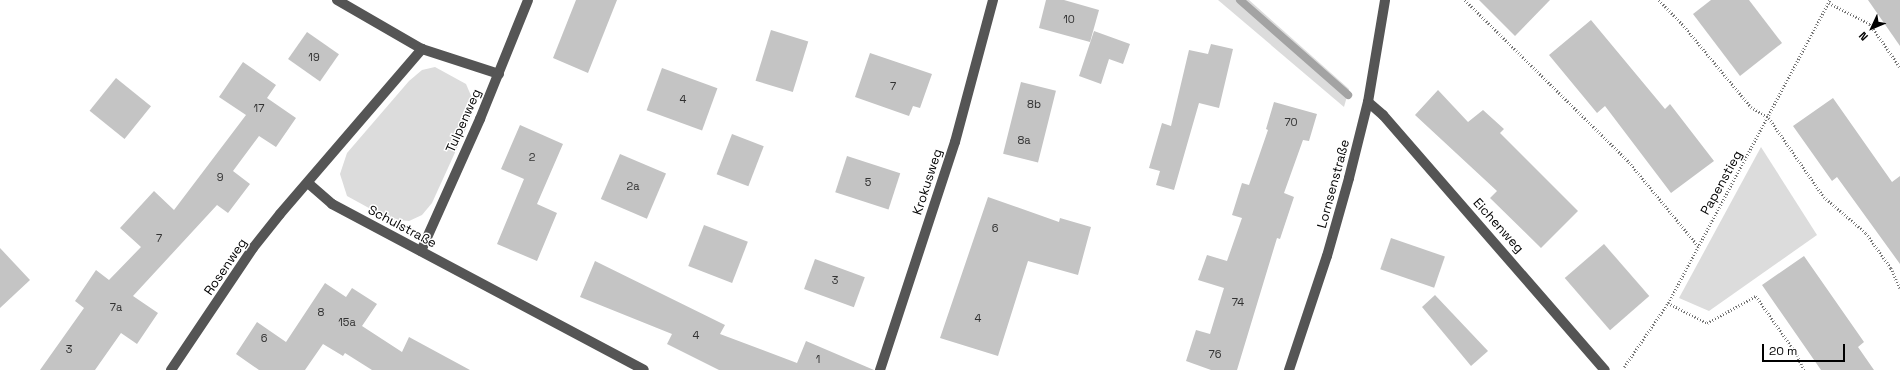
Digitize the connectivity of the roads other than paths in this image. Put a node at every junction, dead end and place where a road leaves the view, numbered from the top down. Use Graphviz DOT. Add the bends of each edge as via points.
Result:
graph roads {
  1 [pos="337,0"];
  2 [pos="528,0"];
  3 [pos="993,0"];
  4 [pos="1385,0"];
  5 [pos="422,48"];
  6 [pos="499,74"];
  7 [pos="1368,102"];
  8 [pos="308,183"];
  9 [pos="421,251"];
  10 [pos="171,370"];
  11 [pos="644,370"];
  12 [pos="880,370"];
  13 [pos="1290,370"];
  14 [pos="1605,370"];
  1 -- 5 [label="street"];
  2 -- 6 [label="street, Tulpenweg"];
  3 -- 12 [label="street, Krokusweg" via="955,142"];
  4 -- 7 [label="street, Lornsenstraße"];
  5 -- 6 [label="street"];
  5 -- 8 [label="street"];
  6 -- 9 [label="street, Tulpenweg"];
  7 -- 13 [label="street, Lornsenstraße" via="1327,256"];
  7 -- 14 [label="street, Eichenweg" via="1383,114"];
  8 -- 9 [label="street, Schulstraße" via="332,204"];
  8 -- 10 [label="street, Rosenweg" via="253,248"];
  9 -- 11 [label="street, Schulstraße"];
}
